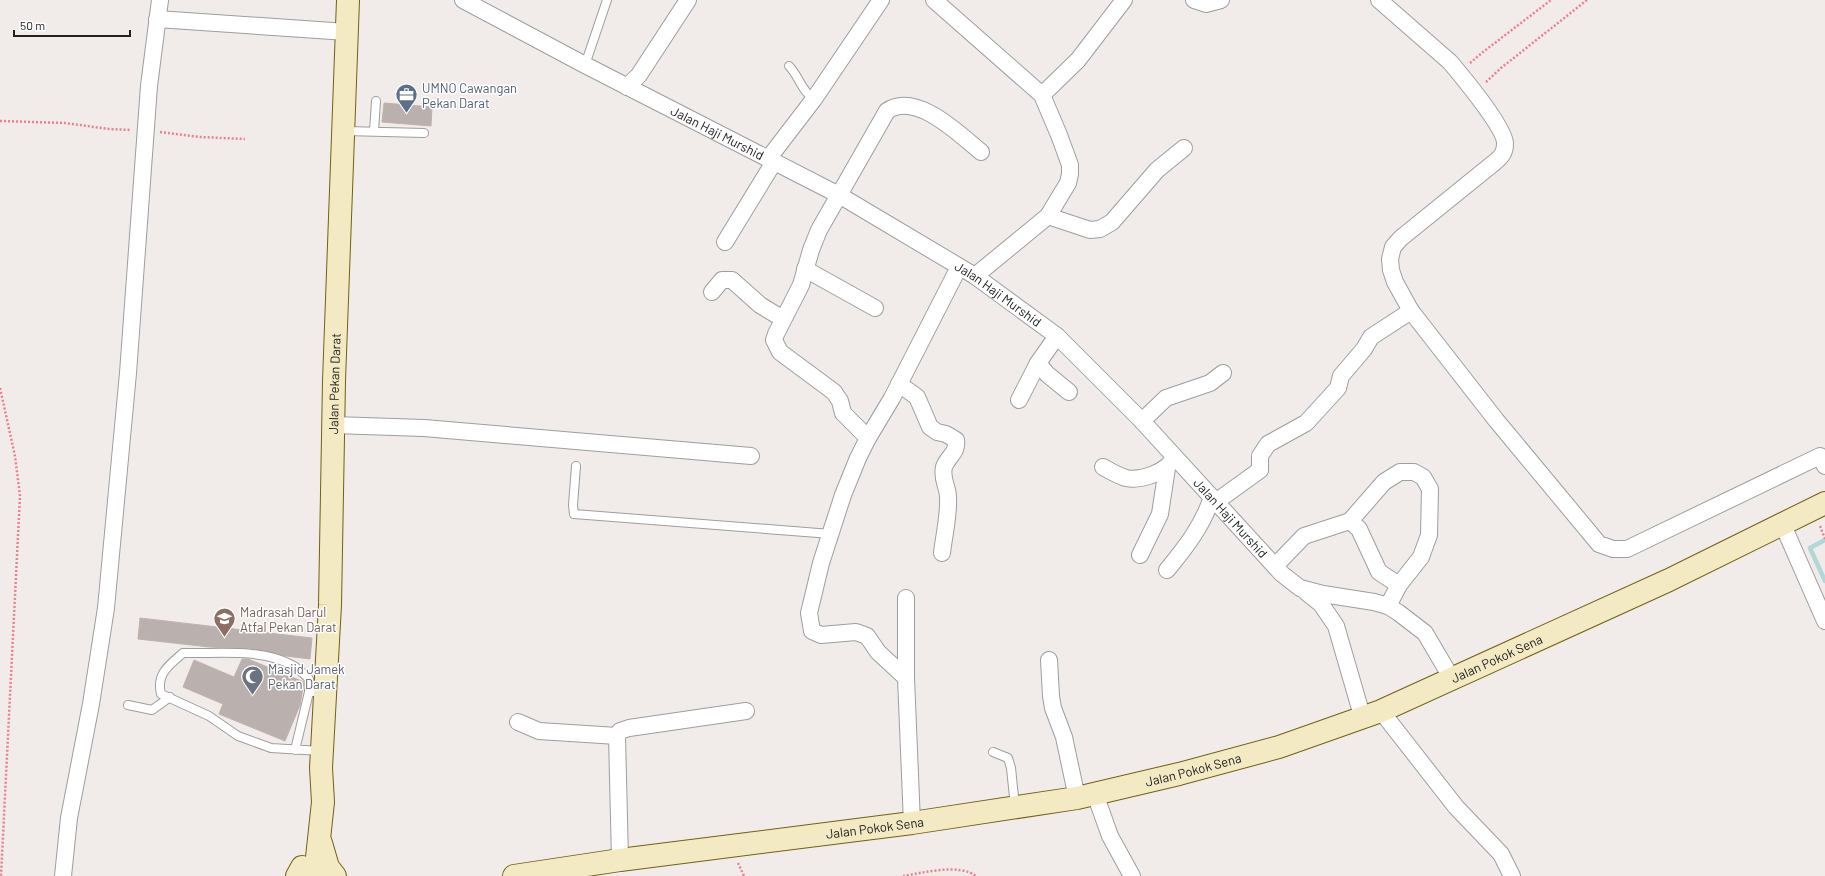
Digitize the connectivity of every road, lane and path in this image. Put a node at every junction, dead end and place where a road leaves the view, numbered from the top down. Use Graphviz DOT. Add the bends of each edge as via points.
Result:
graph roads {
  1 [pos="160,0"];
  2 [pos="348,0"];
  3 [pos="463,0"];
  4 [pos="607,0"];
  5 [pos="688,0"];
  6 [pos="881,0"];
  7 [pos="934,0"];
  8 [pos="1124,0"];
  9 [pos="1194,0"];
  10 [pos="1221,0"];
  11 [pos="1379,0"];
  12 [pos="1551,0"];
  13 [pos="1586,0"];
  14 [pos="157,19"];
  15 [pos="347,32"];
  16 [pos="585,66"];
  17 [pos="789,66"];
  18 [pos="1460,73"];
  19 [pos="627,87"];
  20 [pos="1475,94"];
  21 [pos="1042,95"];
  22 [pos="814,99"];
  23 [pos="376,101"];
  24 [pos="0,121"];
  25 [pos="153,131"];
  26 [pos="344,131"];
  27 [pos="374,131"];
  28 [pos="167,132"];
  29 [pos="424,133"];
  30 [pos="245,139"];
  31 [pos="1184,148"];
  32 [pos="982,152"];
  33 [pos="771,160"];
  34 [pos="838,195"];
  35 [pos="1048,216"];
  36 [pos="725,242"];
  37 [pos="959,267"];
  38 [pos="805,270"];
  39 [pos="975,276"];
  40 [pos="712,292"];
  41 [pos="875,308"];
  42 [pos="1411,311"];
  43 [pos="783,318"];
  44 [pos="1057,336"];
  45 [pos="1038,363"];
  46 [pos="1223,373"];
  47 [pos="899,384"];
  48 [pos="0,388"];
  49 [pos="1069,392"];
  50 [pos="1019,400"];
  51 [pos="1142,421"];
  52 [pos="333,425"];
  53 [pos="868,438"];
  54 [pos="751,456"];
  55 [pos="1171,463"];
  56 [pos="1824,463"];
  57 [pos="576,466"];
  58 [pos="1103,467"];
  59 [pos="1214,499"];
  60 [pos="1825,503"];
  61 [pos="1350,521"];
  62 [pos="1782,523"];
  63 [pos="1820,526"];
  64 [pos="830,534"];
  65 [pos="1825,539"];
  66 [pos="942,553"];
  67 [pos="1140,555"];
  68 [pos="1275,566"];
  69 [pos="1167,570"];
  70 [pos="1399,585"];
  71 [pos="1300,588"];
  72 [pos="906,598"];
  73 [pos="1388,606"];
  74 [pos="1825,621"];
  75 [pos="1049,660"];
  76 [pos="906,678"];
  77 [pos="1452,679"];
  78 [pos="318,692"];
  79 [pos="170,697"];
  80 [pos="128,706"];
  81 [pos="746,711"];
  82 [pos="1372,715"];
  83 [pos="518,722"];
  84 [pos="617,736"];
  85 [pos="295,750"];
  86 [pos="992,752"];
  87 [pos="321,760"];
  88 [pos="1086,796"];
  89 [pos="1015,808"];
  90 [pos="912,823"];
  91 [pos="320,832"];
  92 [pos="620,860"];
  93 [pos="304,874"];
  94 [pos="1,876"];
  95 [pos="63,876"];
  96 [pos="335,876"];
  97 [pos="514,876"];
  98 [pos="903,876"];
  99 [pos="976,876"];
  100 [pos="1132,876"];
  101 [pos="1512,876"];
  1 -- 14 [label="street"];
  2 -- 15 [label="main road, Jalan Pekan Darat"];
  3 -- 16 [label="street, Jalan Haji Murshid"];
  4 -- 16 [label="lane"];
  5 -- 19 [label="street" via="639,75"];
  6 -- 22 [label="street"];
  7 -- 21 [label="street"];
  8 -- 21 [label="street" via="1078,60"];
  9 -- 10 [label="street" via="1206,4"];
  11 -- 18 [label="street"];
  12 -- 18 [label="path"];
  13 -- 20 [label="path" via="1501,68"];
  14 -- 15 [label="street"];
  14 -- 25 [label="street" via="149,86"];
  15 -- 26 [label="main road, Jalan Pekan Darat"];
  16 -- 19 [label="street, Jalan Haji Murshid"];
  17 -- 22 [label="lane" via="808,96"];
  18 -- 20 [label="street"];
  19 -- 33 [label="street, Jalan Haji Murshid"];
  20 -- 42 [label="street" via="1502,130 1506,143 1504,154 1393,247 1391,270"];
  21 -- 35 [label="street" via="1064,148 1070,174"];
  22 -- 33 [label="street"];
  23 -- 27 [label="lane"];
  24 -- 25 [label="path" via="65,123"];
  25 -- 95 [label="street" via="106,608 69,818"];
  26 -- 27 [label="lane"];
  26 -- 52 [label="main road, Jalan Pekan Darat"];
  27 -- 29 [label="lane"];
  28 -- 30 [label="path" via="200,137"];
  31 -- 35 [label="street" via="1157,170 1112,222 1100,229 1090,230"];
  32 -- 34 [label="street" via="931,113 915,107 894,106 881,119"];
  33 -- 34 [label="street, Jalan Haji Murshid"];
  33 -- 36 [label="street"];
  34 -- 37 [label="street, Jalan Haji Murshid"];
  34 -- 38 [label="street" via="819,230"];
  35 -- 39 [label="street"];
  37 -- 39 [label="street, Jalan Haji Murshid"];
  37 -- 47 [label="street"];
  38 -- 41 [label="street"];
  38 -- 43 [label="street" via="801,285"];
  39 -- 44 [label="street, Jalan Haji Murshid"];
  40 -- 43 [label="street" via="722,280 732,280 760,305"];
  42 -- 56 [label="street" via="1496,420 1599,544 1613,549 1627,549 1800,464 1820,456"];
  42 -- 59 [label="street" via="1371,338 1342,376 1338,388 1306,423 1268,444 1260,456 1260,470"];
  43 -- 53 [label="street" via="774,340 780,352 834,392 843,413"];
  44 -- 45 [label="street"];
  44 -- 51 [label="street, Jalan Haji Murshid"];
  45 -- 49 [label="street"];
  45 -- 50 [label="street"];
  46 -- 51 [label="street" via="1210,383 1166,398"];
  47 -- 53 [label="street"];
  47 -- 66 [label="street" via="917,397 930,427 956,440 957,448 944,468 943,478 948,494 948,506"];
  48 -- 94 [label="path" via="15,456 20,496"];
  51 -- 55 [label="street, Jalan Haji Murshid"];
  52 -- 54 [label="street" via="424,428"];
  52 -- 78 [label="main road, Jalan Pekan Darat" via="330,605"];
  53 -- 64 [label="street" via="843,495"];
  55 -- 58 [label="street" via="1145,477 1127,478"];
  55 -- 59 [label="street, Jalan Haji Murshid"];
  55 -- 67 [label="street" via="1160,514"];
  57 -- 64 [label="lane" via="574,514"];
  59 -- 68 [label="street, Jalan Haji Murshid"];
  59 -- 69 [label="street" via="1189,544"];
  60 -- 62 [label="main road, Jalan Pokok Sena"];
  61 -- 68 [label="street" via="1304,536"];
  61 -- 70 [label="street" via="1360,529 1379,572"];
  61 -- 70 [label="street" via="1384,482 1400,472 1414,472 1423,477 1430,489 1429,535 1421,557"];
  62 -- 74 [label="street"];
  62 -- 77 [label="main road, Jalan Pokok Sena" via="1669,580"];
  63 -- 65 [label="path"];
  64 -- 76 [label="street" via="820,563 809,613 812,630 820,635 856,632 867,636 878,652"];
  68 -- 71 [label="street, Jalan Haji Murshid"];
  70 -- 73 [label="street"];
  71 -- 73 [label="street, Jalan Haji Murshid"];
  71 -- 82 [label="street" via="1321,604 1336,626"];
  72 -- 76 [label="street"];
  73 -- 77 [label="street, Jalan Haji Murshid" via="1425,633"];
  75 -- 88 [label="street" via="1053,708"];
  76 -- 90 [label="street"];
  77 -- 82 [label="main road, Jalan Pokok Sena"];
  78 -- 79 [label="lane" via="309,679 293,665 268,657 239,653 183,653 162,675 159,686 162,694"];
  78 -- 85 [label="lane"];
  78 -- 87 [label="main road, Jalan Pekan Darat"];
  79 -- 80 [label="lane" via="152,710"];
  79 -- 85 [label="lane" via="209,716 238,736 271,748"];
  81 -- 84 [label="street" via="629,728 620,731"];
  82 -- 88 [label="main road, Jalan Pokok Sena" via="1279,747"];
  82 -- 101 [label="street" via="1501,854"];
  83 -- 84 [label="street" via="540,731"];
  84 -- 92 [label="street"];
  85 -- 87 [label="lane"];
  86 -- 89 [label="lane" via="1008,758"];
  87 -- 91 [label="main road" via="323,802"];
  87 -- 93 [label="main road" via="312,801"];
  88 -- 89 [label="main road, Jalan Pokok Sena"];
  88 -- 100 [label="street"];
  89 -- 90 [label="main road, Jalan Pokok Sena"];
  90 -- 92 [label="main road, Jalan Pokok Sena"];
  91 -- 93 [label="main road"];
  91 -- 96 [label="main road" via="328,867"];
  92 -- 97 [label="main road, Jalan Pokok Sena"];
  98 -- 99 [label="path" via="946,869"];
}
